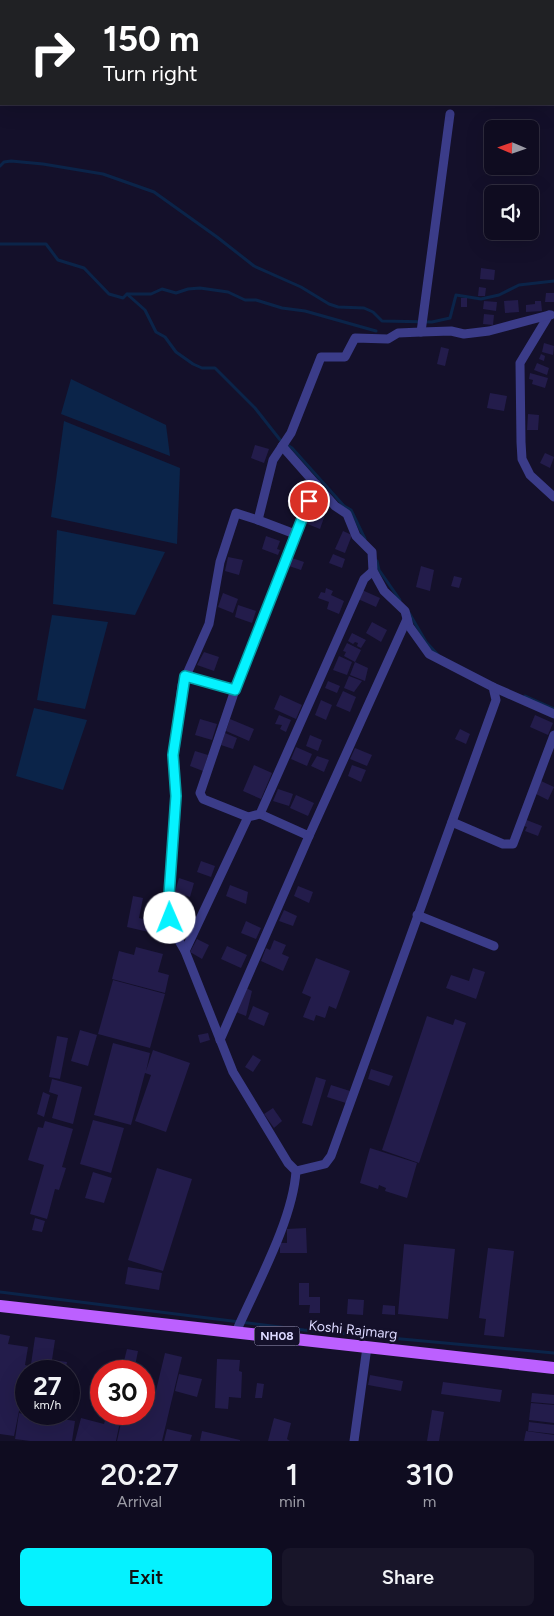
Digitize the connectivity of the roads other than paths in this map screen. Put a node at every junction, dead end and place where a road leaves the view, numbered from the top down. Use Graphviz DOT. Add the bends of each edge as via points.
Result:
graph roads {
  1 [pos="450,114"];
  2 [pos="551,315"];
  3 [pos="422,325"];
  4 [pos="282,446"];
  5 [pos="316,484"];
  6 [pos="554,497"];
  7 [pos="258,520"];
  8 [pos="295,534"];
  9 [pos="373,571"];
  10 [pos="407,619"];
  11 [pos="185,676"];
  12 [pos="493,687"];
  13 [pos="235,690"];
  14 [pos="554,714"];
  15 [pos="554,735"];
  16 [pos="260,814"];
  17 [pos="248,817"];
  18 [pos="452,822"];
  19 [pos="309,836"];
  20 [pos="417,915"];
  21 [pos="494,946"];
  22 [pos="185,951"];
  23 [pos="220,1040"];
  24 [pos="296,1172"];
  25 [pos="0,1306"];
  26 [pos="236,1332"];
  27 [pos="367,1347"];
  28 [pos="554,1368"];
  29 [pos="354,1441"];
  1 -- 3 [label="street"];
  2 -- 3 [label="street" via="464,334"];
  2 -- 6 [label="street" via="520,363 521,442 522,459 530,475"];
  3 -- 4 [label="street" via="388,339 355,338 345,357 321,357 291,433"];
  4 -- 5 [label="street"];
  4 -- 7 [label="street" via="272,460"];
  5 -- 8 [label="street"];
  5 -- 9 [label="street" via="335,506 348,514 356,536 372,552"];
  7 -- 8 [label="street"];
  7 -- 11 [label="street" via="236,513 220,562 209,624"];
  8 -- 13 [label="street"];
  9 -- 10 [label="street" via="384,591 405,611"];
  9 -- 16 [label="street" via="364,579"];
  10 -- 12 [label="street" via="428,654"];
  10 -- 19 [label="street"];
  11 -- 13 [label="street"];
  11 -- 22 [label="street" via="173,755 176,796 168,909"];
  12 -- 14 [label="street"];
  12 -- 18 [label="street" via="496,700"];
  13 -- 17 [label="street" via="200,793 203,799"];
  15 -- 18 [label="street" via="513,844 503,844"];
  16 -- 17 [label="street"];
  16 -- 19 [label="street"];
  17 -- 22 [label="street"];
  18 -- 20 [label="street"];
  19 -- 23 [label="street"];
  20 -- 21 [label="street"];
  20 -- 24 [label="street" via="331,1156 325,1164"];
  22 -- 23 [label="street"];
  23 -- 24 [label="street" via="233,1072"];
  24 -- 26 [label="street" via="295,1192 287,1214"];
  25 -- 26 [label="main road, Koshi Rajmarg / NH08"];
  26 -- 27 [label="main road, Koshi Rajmarg / NH08"];
  27 -- 28 [label="main road, Koshi Rajmarg / NH08"];
  27 -- 29 [label="street"];
}
